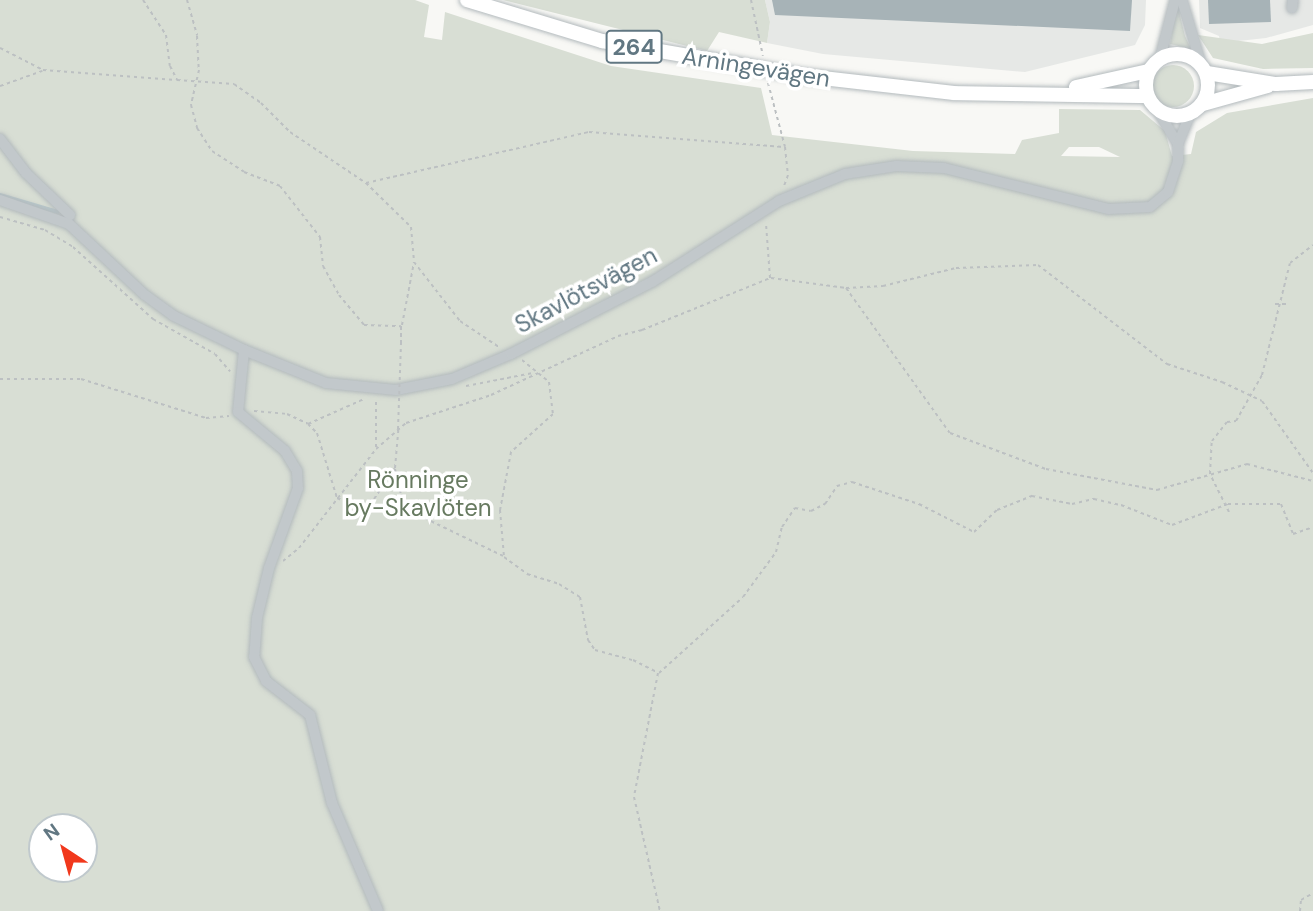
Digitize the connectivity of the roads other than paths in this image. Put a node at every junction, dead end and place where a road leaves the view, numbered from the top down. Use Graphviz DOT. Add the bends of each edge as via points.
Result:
graph roads {
  1 [pos="467,0"];
  2 [pos="1175,0"];
  3 [pos="1182,0"];
  4 [pos="1160,58"];
  5 [pos="1204,68"];
  6 [pos="1148,71"];
  7 [pos="1313,82"];
  8 [pos="1276,84"];
  9 [pos="1051,93"];
  10 [pos="1147,96"];
  11 [pos="1203,104"];
  12 [pos="1158,111"];
  13 [pos="1190,114"];
  14 [pos="0,139"];
  15 [pos="1178,144"];
  16 [pos="0,200"];
  17 [pos="70,215"];
  18 [pos="244,350"];
  19 [pos="378,911"];
  1 -- 9 [label="main road, Arningevägen / 264" via="603,41 720,64 954,93"];
  2 -- 4 [label="street"];
  3 -- 5 [label="street"];
  4 -- 5 [label="main road" via="1182,53"];
  4 -- 6 [label="main road"];
  5 -- 8 [label="main road"];
  5 -- 11 [label="main road" via="1209,88"];
  6 -- 9 [label="main road, Arningevägen / 264"];
  6 -- 10 [label="main road"];
  7 -- 8 [label="main road"];
  8 -- 11 [label="main road"];
  9 -- 10 [label="main road, Arningevägen / 264"];
  10 -- 12 [label="main road"];
  11 -- 13 [label="main road"];
  12 -- 13 [label="main road" via="1172,117"];
  12 -- 15 [label="street"];
  13 -- 15 [label="street, Skavlötsvägen"];
  14 -- 17 [label="street" via="26,173"];
  15 -- 18 [label="street, Skavlötsvägen" via="1168,192 1150,207 1132,211 944,169 896,166 845,174 779,201 652,282 452,379 396,390 326,383"];
  16 -- 18 [label="street, Skavlötsvägen" via="69,223 145,295 174,316"];
  18 -- 19 [label="street" via="239,412 285,451 297,471 298,488 270,565 257,618 254,657 265,681 310,715 332,803"];
}
